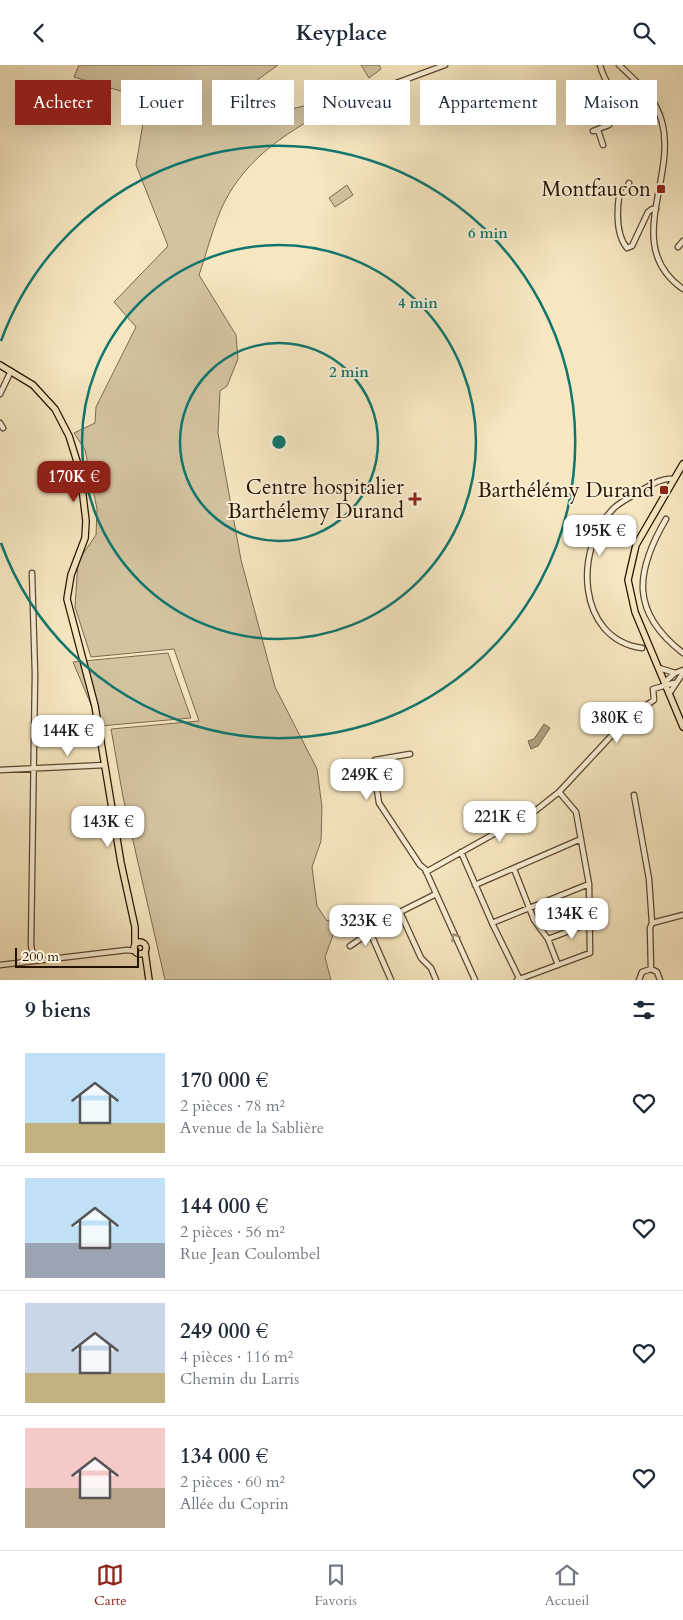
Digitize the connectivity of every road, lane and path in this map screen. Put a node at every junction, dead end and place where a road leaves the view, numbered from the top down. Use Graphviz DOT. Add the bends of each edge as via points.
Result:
graph roads {
  1 [pos="445,65"];
  2 [pos="600,65"];
  3 [pos="620,65"];
  4 [pos="404,80"];
  5 [pos="602,145"];
  6 [pos="629,183"];
  7 [pos="656,209"];
  8 [pos="683,241"];
  9 [pos="678,247"];
  10 [pos="683,289"];
  11 [pos="0,365"];
  12 [pos="11,371"];
  13 [pos="0,394"];
  14 [pos="0,423"];
  15 [pos="3,428"];
  16 [pos="683,464"];
  17 [pos="674,479"];
  18 [pos="666,519"];
  19 [pos="32,573"];
  20 [pos="642,648"];
  21 [pos="683,653"];
  22 [pos="659,668"];
  23 [pos="683,671"];
  24 [pos="675,673"];
  25 [pos="674,683"];
  26 [pos="665,684"];
  27 [pos="669,694"];
  28 [pos="683,727"];
  29 [pos="410,754"];
  30 [pos="105,765"];
  31 [pos="34,769"];
  32 [pos="0,770"];
  33 [pos="559,792"];
  34 [pos="634,795"];
  35 [pos="581,839"];
  36 [pos="461,852"];
  37 [pos="514,869"];
  38 [pos="426,872"];
  39 [pos="589,884"];
  40 [pos="475,885"];
  41 [pos="436,894"];
  42 [pos="529,908"];
  43 [pos="400,911"];
  44 [pos="683,915"];
  45 [pos="492,923"];
  46 [pos="590,923"];
  47 [pos="652,923"];
  48 [pos="370,932"];
  49 [pos="548,939"];
  50 [pos="350,946"];
  51 [pos="137,948"];
  52 [pos="145,952"];
  53 [pos="34,961"];
  54 [pos="0,965"];
  55 [pos="558,965"];
  56 [pos="651,969"];
  57 [pos="148,980"];
  58 [pos="391,980"];
  59 [pos="436,980"];
  60 [pos="475,980"];
  61 [pos="519,980"];
  62 [pos="639,980"];
  63 [pos="660,980"];
  1 -- 4 [label="street"];
  2 -- 5 [label="street" via="618,106 609,125 596,130"];
  3 -- 7 [label="street" via="647,92 662,121 664,152"];
  6 -- 7 [label="street" via="626,192 618,196 617,210 624,246 632,246 648,212"];
  7 -- 10 [label="street" via="655,254 664,273"];
  8 -- 9 [label="street"];
  11 -- 12 [label="main road"];
  12 -- 13 [label="street"];
  12 -- 30 [label="main road" via="33,385 55,409 69,436 80,471 85,539 71,575 68,599 95,706"];
  14 -- 15 [label="street"];
  16 -- 17 [label="main road"];
  17 -- 20 [label="street" via="659,481 614,509 591,549 588,597 597,619 611,635"];
  17 -- 22 [label="main road" via="642,532 629,569 633,607"];
  18 -- 21 [label="street" via="647,554 643,590 653,621"];
  19 -- 31 [label="street"];
  22 -- 24 [label="street"];
  22 -- 26 [label="main road"];
  23 -- 24 [label="street"];
  23 -- 25 [label="street"];
  24 -- 26 [label="street"];
  25 -- 26 [label="street"];
  25 -- 27 [label="street"];
  26 -- 27 [label="main road"];
  26 -- 33 [label="street" via="653,689 654,700 628,718"];
  27 -- 28 [label="main road"];
  29 -- 38 [label="street" via="375,760 377,799"];
  30 -- 31 [label="street"];
  30 -- 51 [label="main road"];
  31 -- 32 [label="street"];
  31 -- 53 [label="street" via="31,945"];
  33 -- 35 [label="street" via="576,812"];
  33 -- 36 [label="street" via="532,813"];
  34 -- 47 [label="street" via="649,879"];
  35 -- 37 [label="street"];
  35 -- 39 [label="street"];
  36 -- 38 [label="street"];
  36 -- 40 [label="street"];
  37 -- 40 [label="street"];
  37 -- 42 [label="street"];
  38 -- 41 [label="street"];
  39 -- 42 [label="street"];
  39 -- 46 [label="street"];
  40 -- 45 [label="street"];
  41 -- 43 [label="street"];
  60 -- 41 [label="street, one-way"];
  42 -- 45 [label="street"];
  42 -- 49 [label="street"];
  43 -- 48 [label="street"];
  43 -- 59 [label="street" via="420,958 431,968"];
  44 -- 47 [label="street"];
  45 -- 61 [label="street"];
  46 -- 49 [label="street"];
  46 -- 55 [label="street" via="590,953"];
  47 -- 56 [label="street"];
  48 -- 50 [label="street"];
  48 -- 58 [label="street"];
  49 -- 55 [label="street"];
  51 -- 52 [label="main road"];
  51 -- 52 [label="main road" via="146,947"];
  51 -- 53 [label="street"];
  51 -- 57 [label="main road"];
  52 -- 57 [label="main road"];
  53 -- 54 [label="street"];
  55 -- 61 [label="street"];
  56 -- 62 [label="street" via="642,972"];
  56 -- 63 [label="street" via="657,972"];
}
